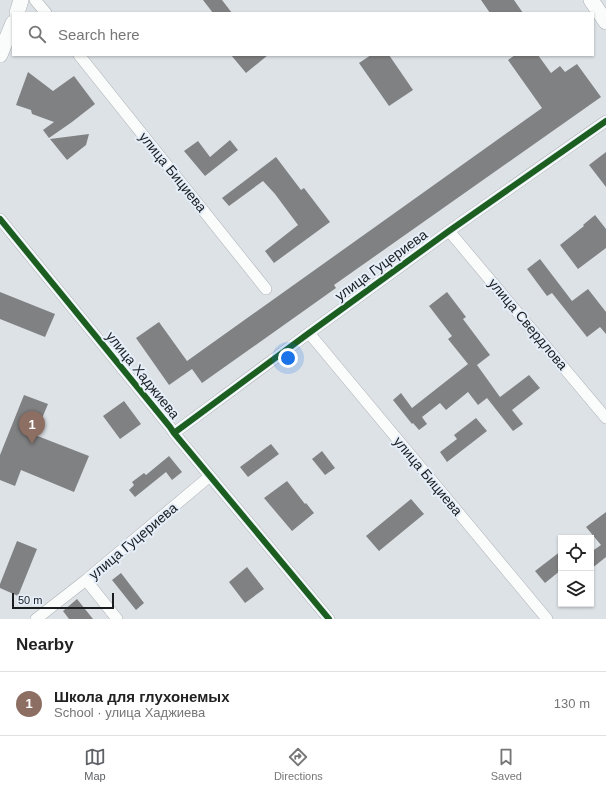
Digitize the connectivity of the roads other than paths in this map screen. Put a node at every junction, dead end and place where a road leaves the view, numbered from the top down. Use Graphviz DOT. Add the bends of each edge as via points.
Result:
graph roads {
  1 [pos="21,0"];
  2 [pos="35,0"];
  3 [pos="591,0"];
  4 [pos="17,12"];
  5 [pos="45,12"];
  6 [pos="0,20"];
  7 [pos="12,22"];
  8 [pos="606,22"];
  9 [pos="12,25"];
  10 [pos="0,55"];
  11 [pos="80,56"];
  12 [pos="606,121"];
  13 [pos="0,219"];
  14 [pos="449,231"];
  15 [pos="266,289"];
  16 [pos="309,333"];
  17 [pos="606,418"];
  18 [pos="174,434"];
  19 [pos="210,476"];
  20 [pos="86,580"];
  21 [pos="36,619"];
  22 [pos="117,619"];
  23 [pos="329,619"];
  24 [pos="547,619"];
  1 -- 4 [label="main road"];
  2 -- 5 [label="street"];
  3 -- 8 [label="main road"];
  6 -- 7 [label="main road"];
  9 -- 10 [label="main road"];
  11 -- 15 [label="street, улица Бициева"];
  12 -- 14 [label="street, улица Гуцериева"];
  13 -- 18 [label="street, улица Хаджиева"];
  14 -- 16 [label="street, улица Гуцериева"];
  14 -- 17 [label="street, улица Свердлова"];
  16 -- 18 [label="street, улица Гуцериева"];
  16 -- 24 [label="street, улица Бициева"];
  18 -- 19 [label="street, улица Хаджиева"];
  19 -- 20 [label="street, улица Гуцериева"];
  19 -- 23 [label="street, улица Хаджиева"];
  20 -- 21 [label="street, улица Гуцериева"];
  20 -- 22 [label="street"];
}
